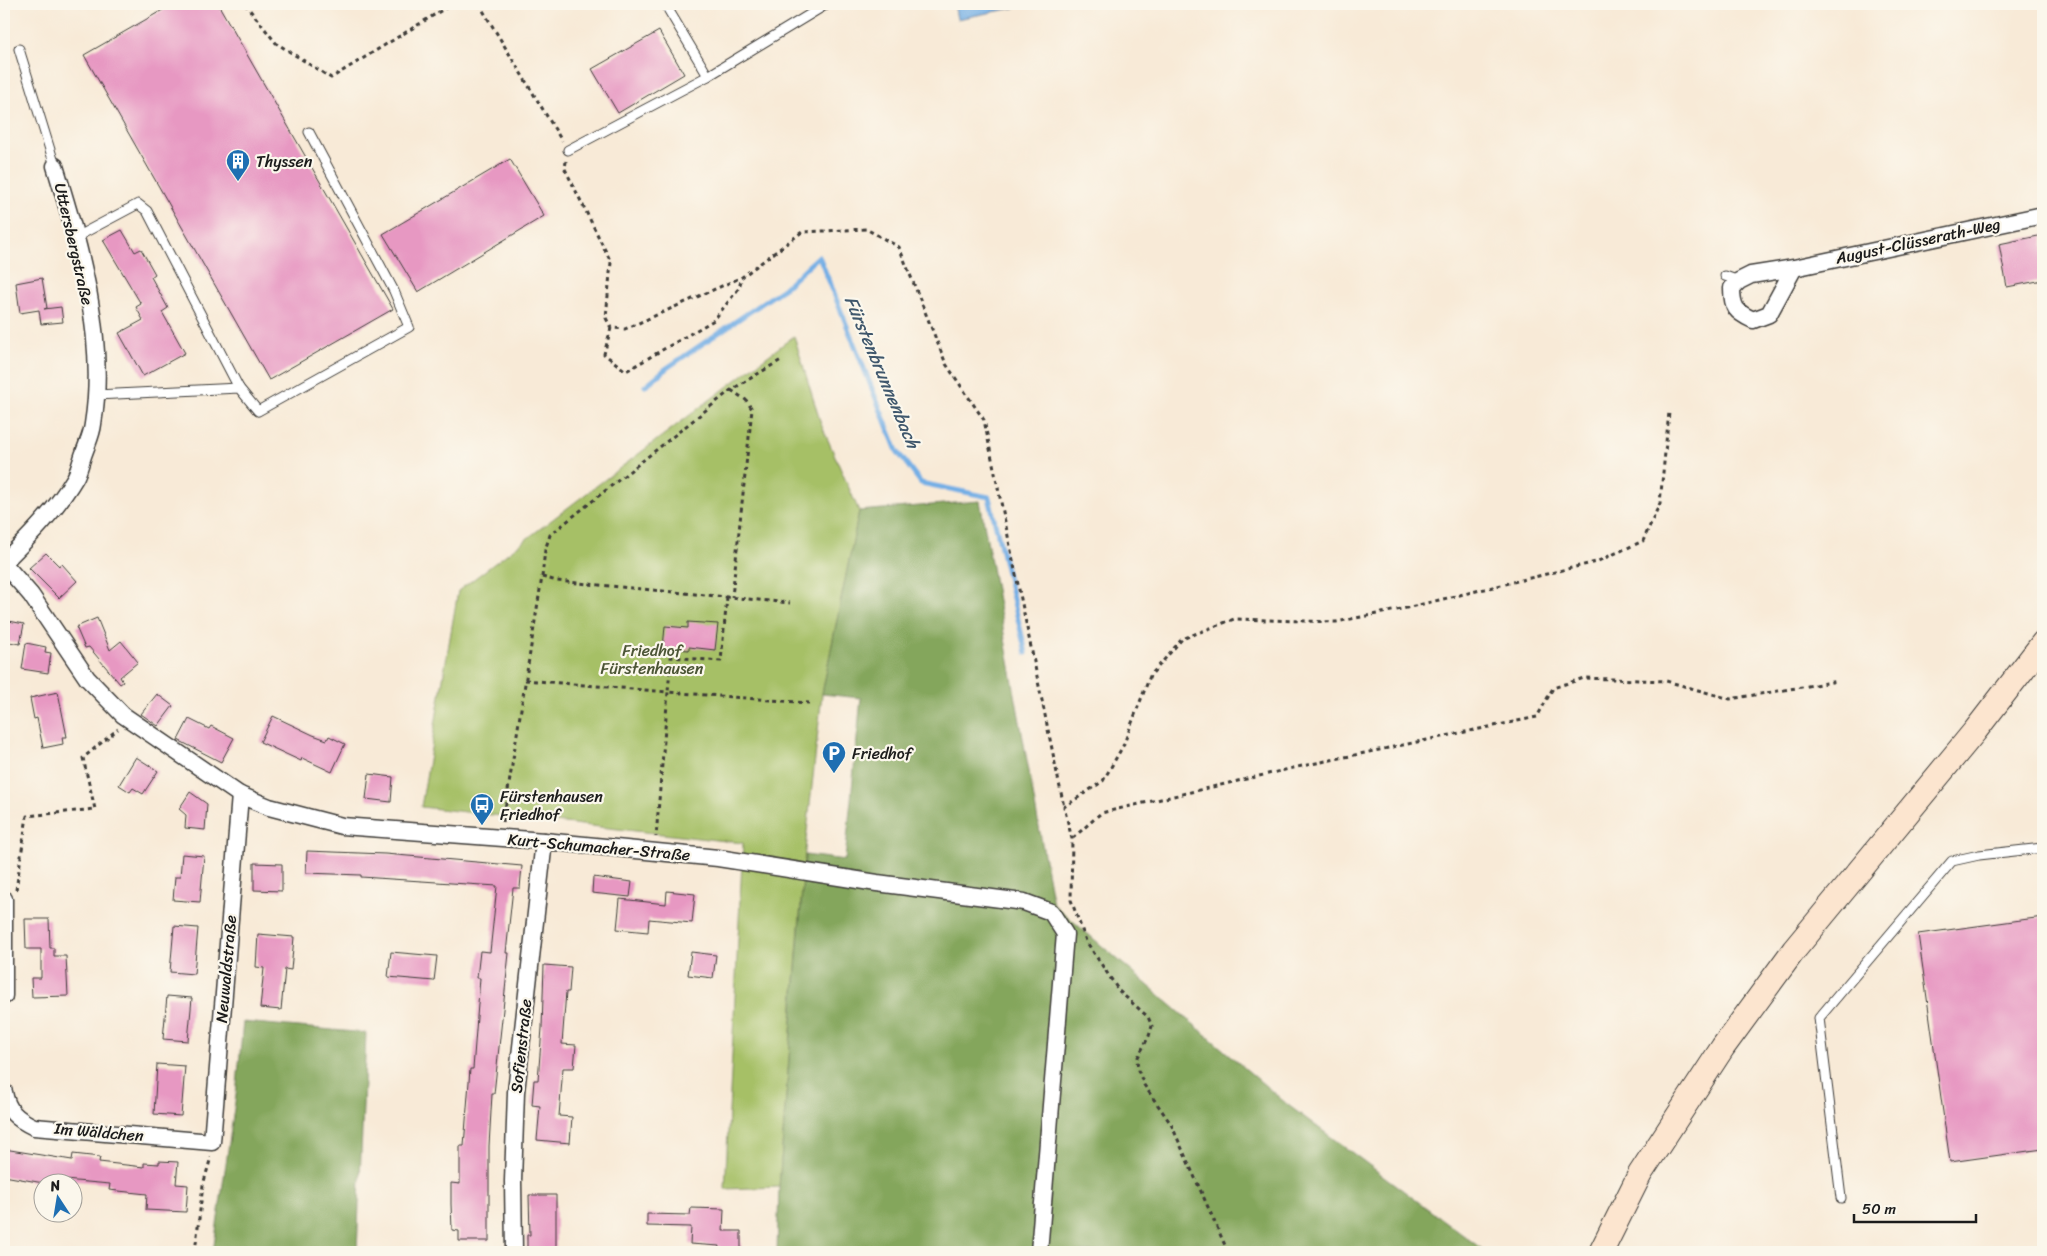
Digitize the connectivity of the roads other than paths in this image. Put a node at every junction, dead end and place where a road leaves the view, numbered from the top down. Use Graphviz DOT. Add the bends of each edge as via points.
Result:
graph roads {
  1 [pos="666,4"];
  2 [pos="827,4"];
  3 [pos="19,49"];
  4 [pos="708,76"];
  5 [pos="308,132"];
  6 [pos="568,150"];
  7 [pos="55,166"];
  8 [pos="2043,214"];
  9 [pos="76,237"];
  10 [pos="1794,268"];
  11 [pos="239,388"];
  12 [pos="96,395"];
  13 [pos="4,563"];
  14 [pos="2043,643"];
  15 [pos="240,795"];
  16 [pos="544,841"];
  17 [pos="2043,848"];
  18 [pos="4,899"];
  19 [pos="4,996"];
  20 [pos="4,1092"];
  21 [pos="212,1142"];
  22 [pos="1841,1198"];
  23 [pos="514,1252"];
  24 [pos="1039,1252"];
  25 [pos="1601,1252"];
  1 -- 4 [label="lane"];
  2 -- 4 [label="lane"];
  3 -- 7 [label="lane"];
  4 -- 6 [label="lane"];
  5 -- 11 [label="lane" via="394,291 410,327 258,411"];
  7 -- 9 [label="street, Uttersbergstraße"];
  8 -- 10 [label="street, August-Clüsserath-Weg"];
  9 -- 11 [label="lane" via="138,204 148,211"];
  9 -- 12 [label="street, Uttersbergstraße" via="96,348"];
  10 -- 10 [label="street, August-Clüsserath-Weg" via="1768,314 1753,320 1739,313 1732,302 1732,279"];
  11 -- 12 [label="lane"];
  12 -- 13 [label="street, Uttersbergstraße" via="93,426 76,477 40,526"];
  13 -- 15 [label="street, Kurt-Schumacher-Straße" via="31,596 87,678 130,720"];
  14 -- 25 [label="main road" via="1975,731 1794,950 1729,1039 1640,1174"];
  15 -- 16 [label="street, Kurt-Schumacher-Straße" via="269,807 342,826"];
  15 -- 21 [label="street, Neuwaldstraße"];
  16 -- 23 [label="street, Sofienstraße" via="516,1092"];
  16 -- 24 [label="street, Kurt-Schumacher-Straße" via="718,858 1024,902 1051,912 1065,934"];
  17 -- 22 [label="lane" via="1952,861 1819,1018"];
  18 -- 19 [label="street"];
  20 -- 21 [label="street, Im Wäldchen" via="10,1111 20,1121 34,1127"];
}
